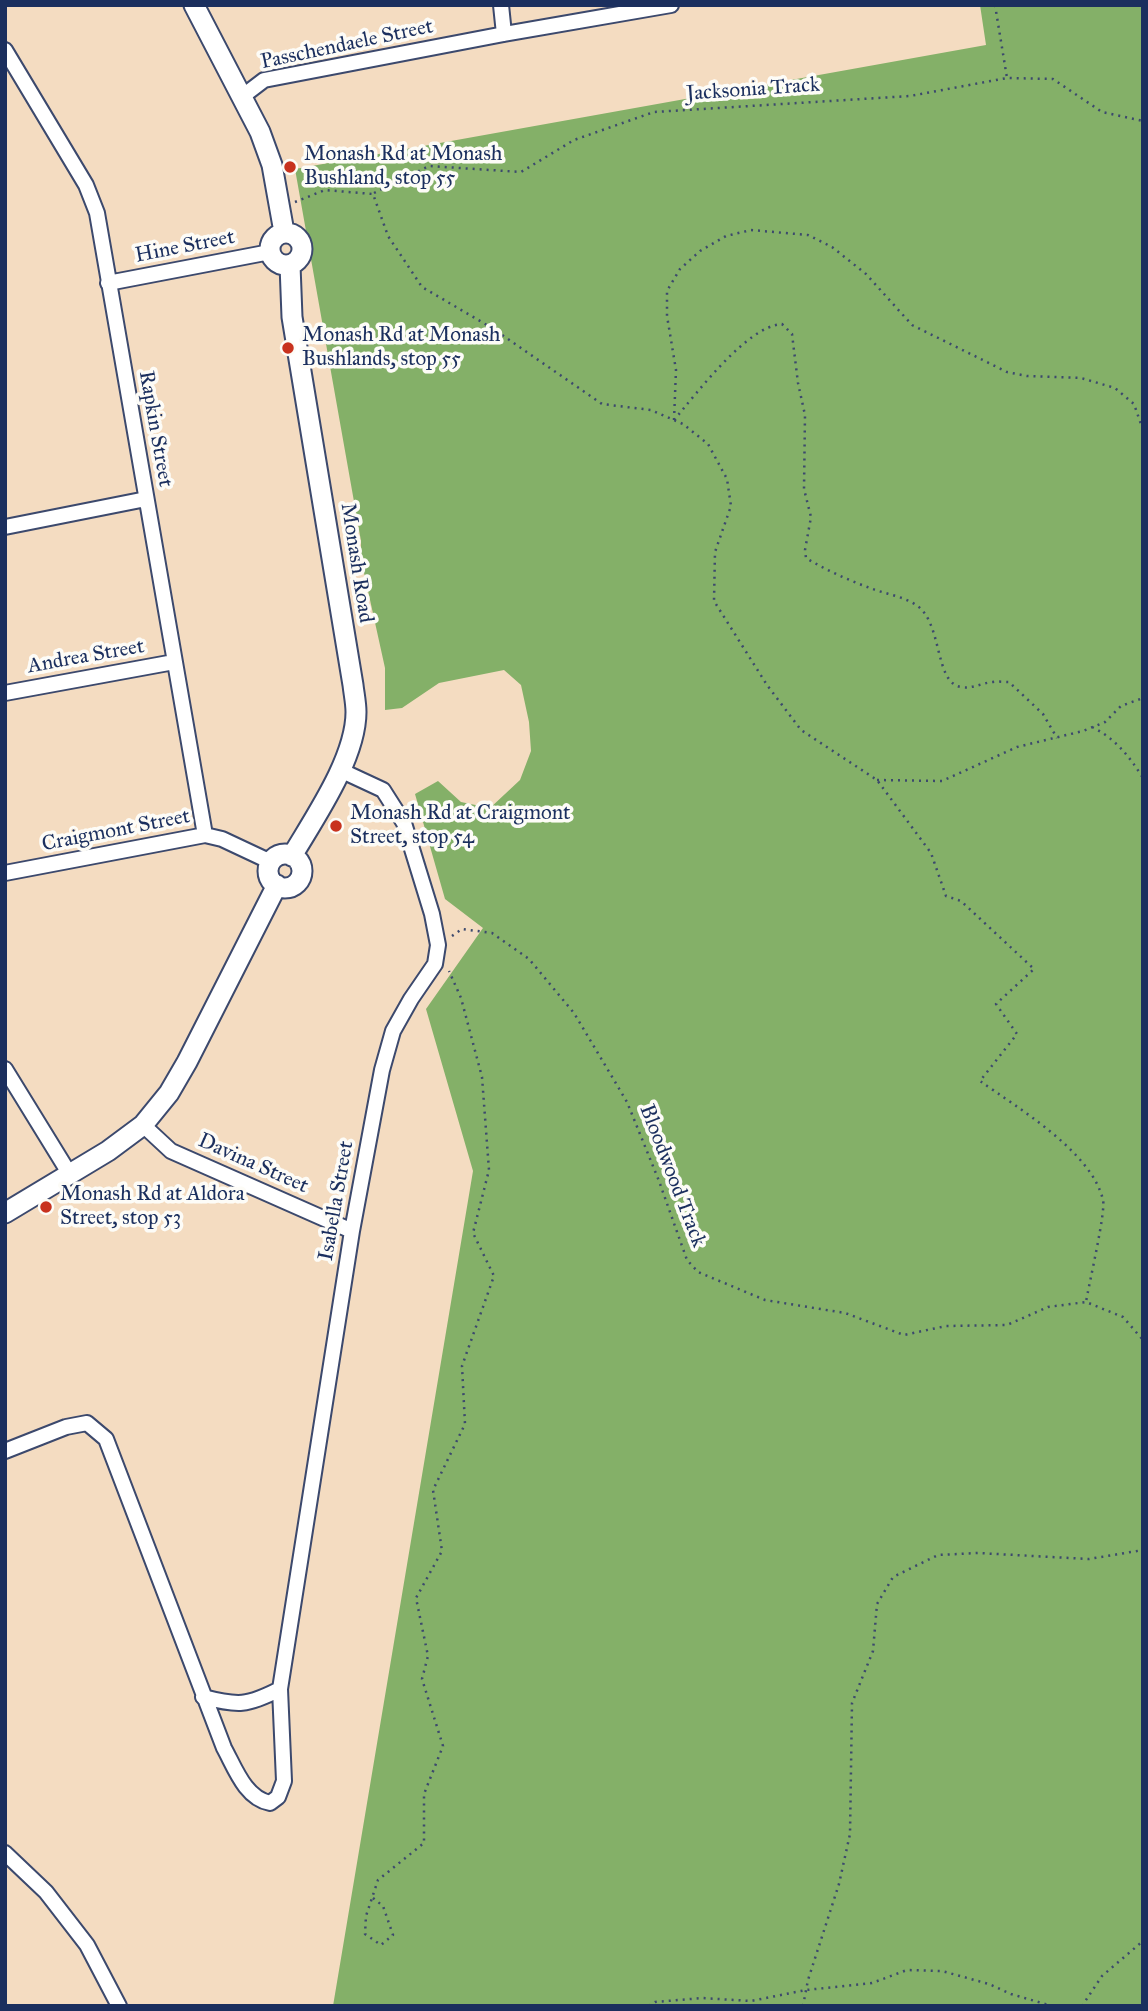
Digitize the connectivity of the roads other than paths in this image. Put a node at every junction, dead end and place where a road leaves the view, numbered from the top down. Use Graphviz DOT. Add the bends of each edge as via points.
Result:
graph roads {
  1 [pos="194,5"];
  2 [pos="501,5"];
  3 [pos="671,5"];
  4 [pos="504,34"];
  5 [pos="5,50"];
  6 [pos="243,96"];
  7 [pos="284,232"];
  8 [pos="270,252"];
  9 [pos="290,265"];
  10 [pos="108,283"];
  11 [pos="146,499"];
  12 [pos="5,527"];
  13 [pos="174,662"];
  14 [pos="5,693"];
  15 [pos="340,770"];
  16 [pos="205,835"];
  17 [pos="292,856"];
  18 [pos="271,862"];
  19 [pos="5,873"];
  20 [pos="277,886"];
  21 [pos="5,1069"];
  22 [pos="143,1125"];
  23 [pos="69,1173"];
  24 [pos="5,1213"];
  25 [pos="352,1231"];
  26 [pos="5,1451"];
  27 [pos="280,1689"];
  28 [pos="203,1697"];
  29 [pos="5,1853"];
  30 [pos="119,2006"];
  1 -- 6 [label="street, Monash Road"];
  2 -- 4 [label="street"];
  3 -- 4 [label="street, Passchendaele Street"];
  4 -- 6 [label="street, Passchendaele Street" via="264,80"];
  5 -- 10 [label="street, Rapkin Street" via="86,185 97,213"];
  6 -- 7 [label="street, Monash Road" via="268,154"];
  7 -- 8 [label="street" via="273,238"];
  7 -- 9 [label="street, Monash Road" via="295,236 302,246"];
  8 -- 9 [label="street" via="276,262"];
  8 -- 10 [label="street, Hine Street"];
  9 -- 15 [label="street, Monash Road" via="292,317 356,714"];
  10 -- 11 [label="street, Rapkin Street"];
  11 -- 12 [label="street"];
  11 -- 13 [label="street, Rapkin Street"];
  13 -- 14 [label="street, Andrea Street"];
  13 -- 16 [label="street, Rapkin Street"];
  15 -- 17 [label="street, Monash Road"];
  15 -- 25 [label="street, Isabella Street" via="383,790 404,823 438,945 435,964 393,1031"];
  16 -- 18 [label="street, Craigmont Street"];
  16 -- 19 [label="street, Craigmont Street"];
  17 -- 18 [label="street" via="280,855"];
  17 -- 20 [label="street" via="301,866 300,879 290,887"];
  18 -- 20 [label="street" via="269,875"];
  20 -- 22 [label="street" via="187,1062"];
  21 -- 23 [label="street"];
  22 -- 23 [label="street" via="108,1152"];
  22 -- 25 [label="street, Davina Street" via="171,1151"];
  23 -- 24 [label="street"];
  25 -- 27 [label="street, Isabella Street"];
  26 -- 28 [label="street, Isabella Street" via="87,1423 106,1439"];
  27 -- 28 [label="street" via="233,1705"];
  27 -- 28 [label="street, Isabella Street" via="284,1781 278,1797 270,1803 249,1791 224,1748"];
  29 -- 30 [label="street" via="47,1892 87,1945"];
}
